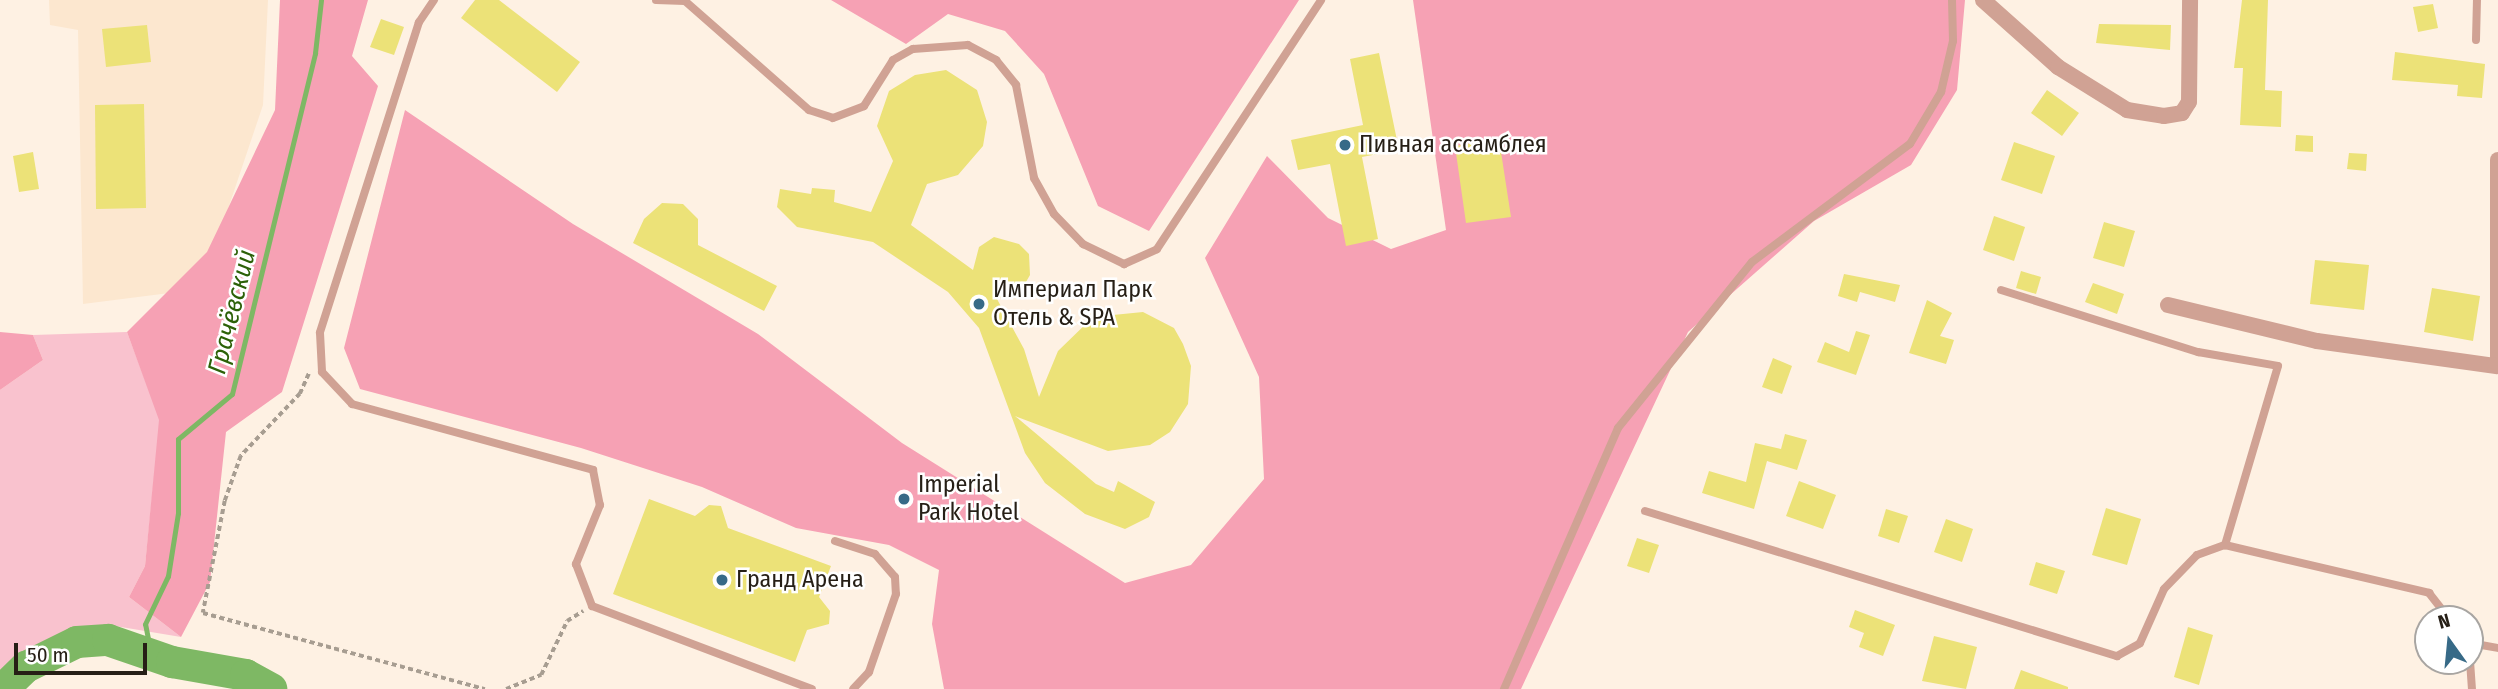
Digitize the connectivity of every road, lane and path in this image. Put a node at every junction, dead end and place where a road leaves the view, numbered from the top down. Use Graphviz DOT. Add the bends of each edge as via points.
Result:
graph roads {
  1 [pos="434,0"];
  2 [pos="656,0"];
  3 [pos="1321,0"];
  4 [pos="1952,0"];
  5 [pos="1983,0"];
  6 [pos="2190,0"];
  7 [pos="2477,0"];
  8 [pos="2476,40"];
  9 [pos="2498,160"];
  10 [pos="2001,290"];
  11 [pos="2168,305"];
  12 [pos="318,354"];
  13 [pos="2497,366"];
  14 [pos="1645,511"];
  15 [pos="835,541"];
  16 [pos="2225,545"];
  17 [pos="2438,605"];
  18 [pos="592,606"];
  19 [pos="485,689"];
  20 [pos="506,689"];
  21 [pos="812,689"];
  22 [pos="853,689"];
  23 [pos="1504,689"];
  1 -- 12 [label="lane" via="415,34"];
  2 -- 3 [label="lane" via="685,1 815,114 833,118 857,110 893,60 913,49 941,42 968,46 996,60 1016,85 1034,178 1054,214 1083,243 1124,264 1157,249"];
  4 -- 23 [label="lane" via="1953,41 1941,92 1910,144 1752,262 1618,428"];
  5 -- 6 [label="street" via="2058,67 2127,110 2164,116 2182,113 2189,102"];
  7 -- 8 [label="lane"];
  9 -- 13 [label="street"];
  10 -- 16 [label="lane" via="2198,352 2278,366"];
  11 -- 13 [label="street" via="2317,341"];
  12 -- 18 [label="lane" via="332,388 352,404 593,470 600,505 576,564"];
  12 -- 19 [label="path" via="300,394 241,456 225,501 203,612"];
  14 -- 16 [label="lane" via="2117,656 2140,643 2172,581 2197,555"];
  15 -- 22 [label="lane" via="875,554 895,577 896,594 869,672"];
  16 -- 17 [label="lane" via="2428,593"];
  18 -- 20 [label="path" via="568,621 541,675"];
  18 -- 21 [label="lane"];
}
